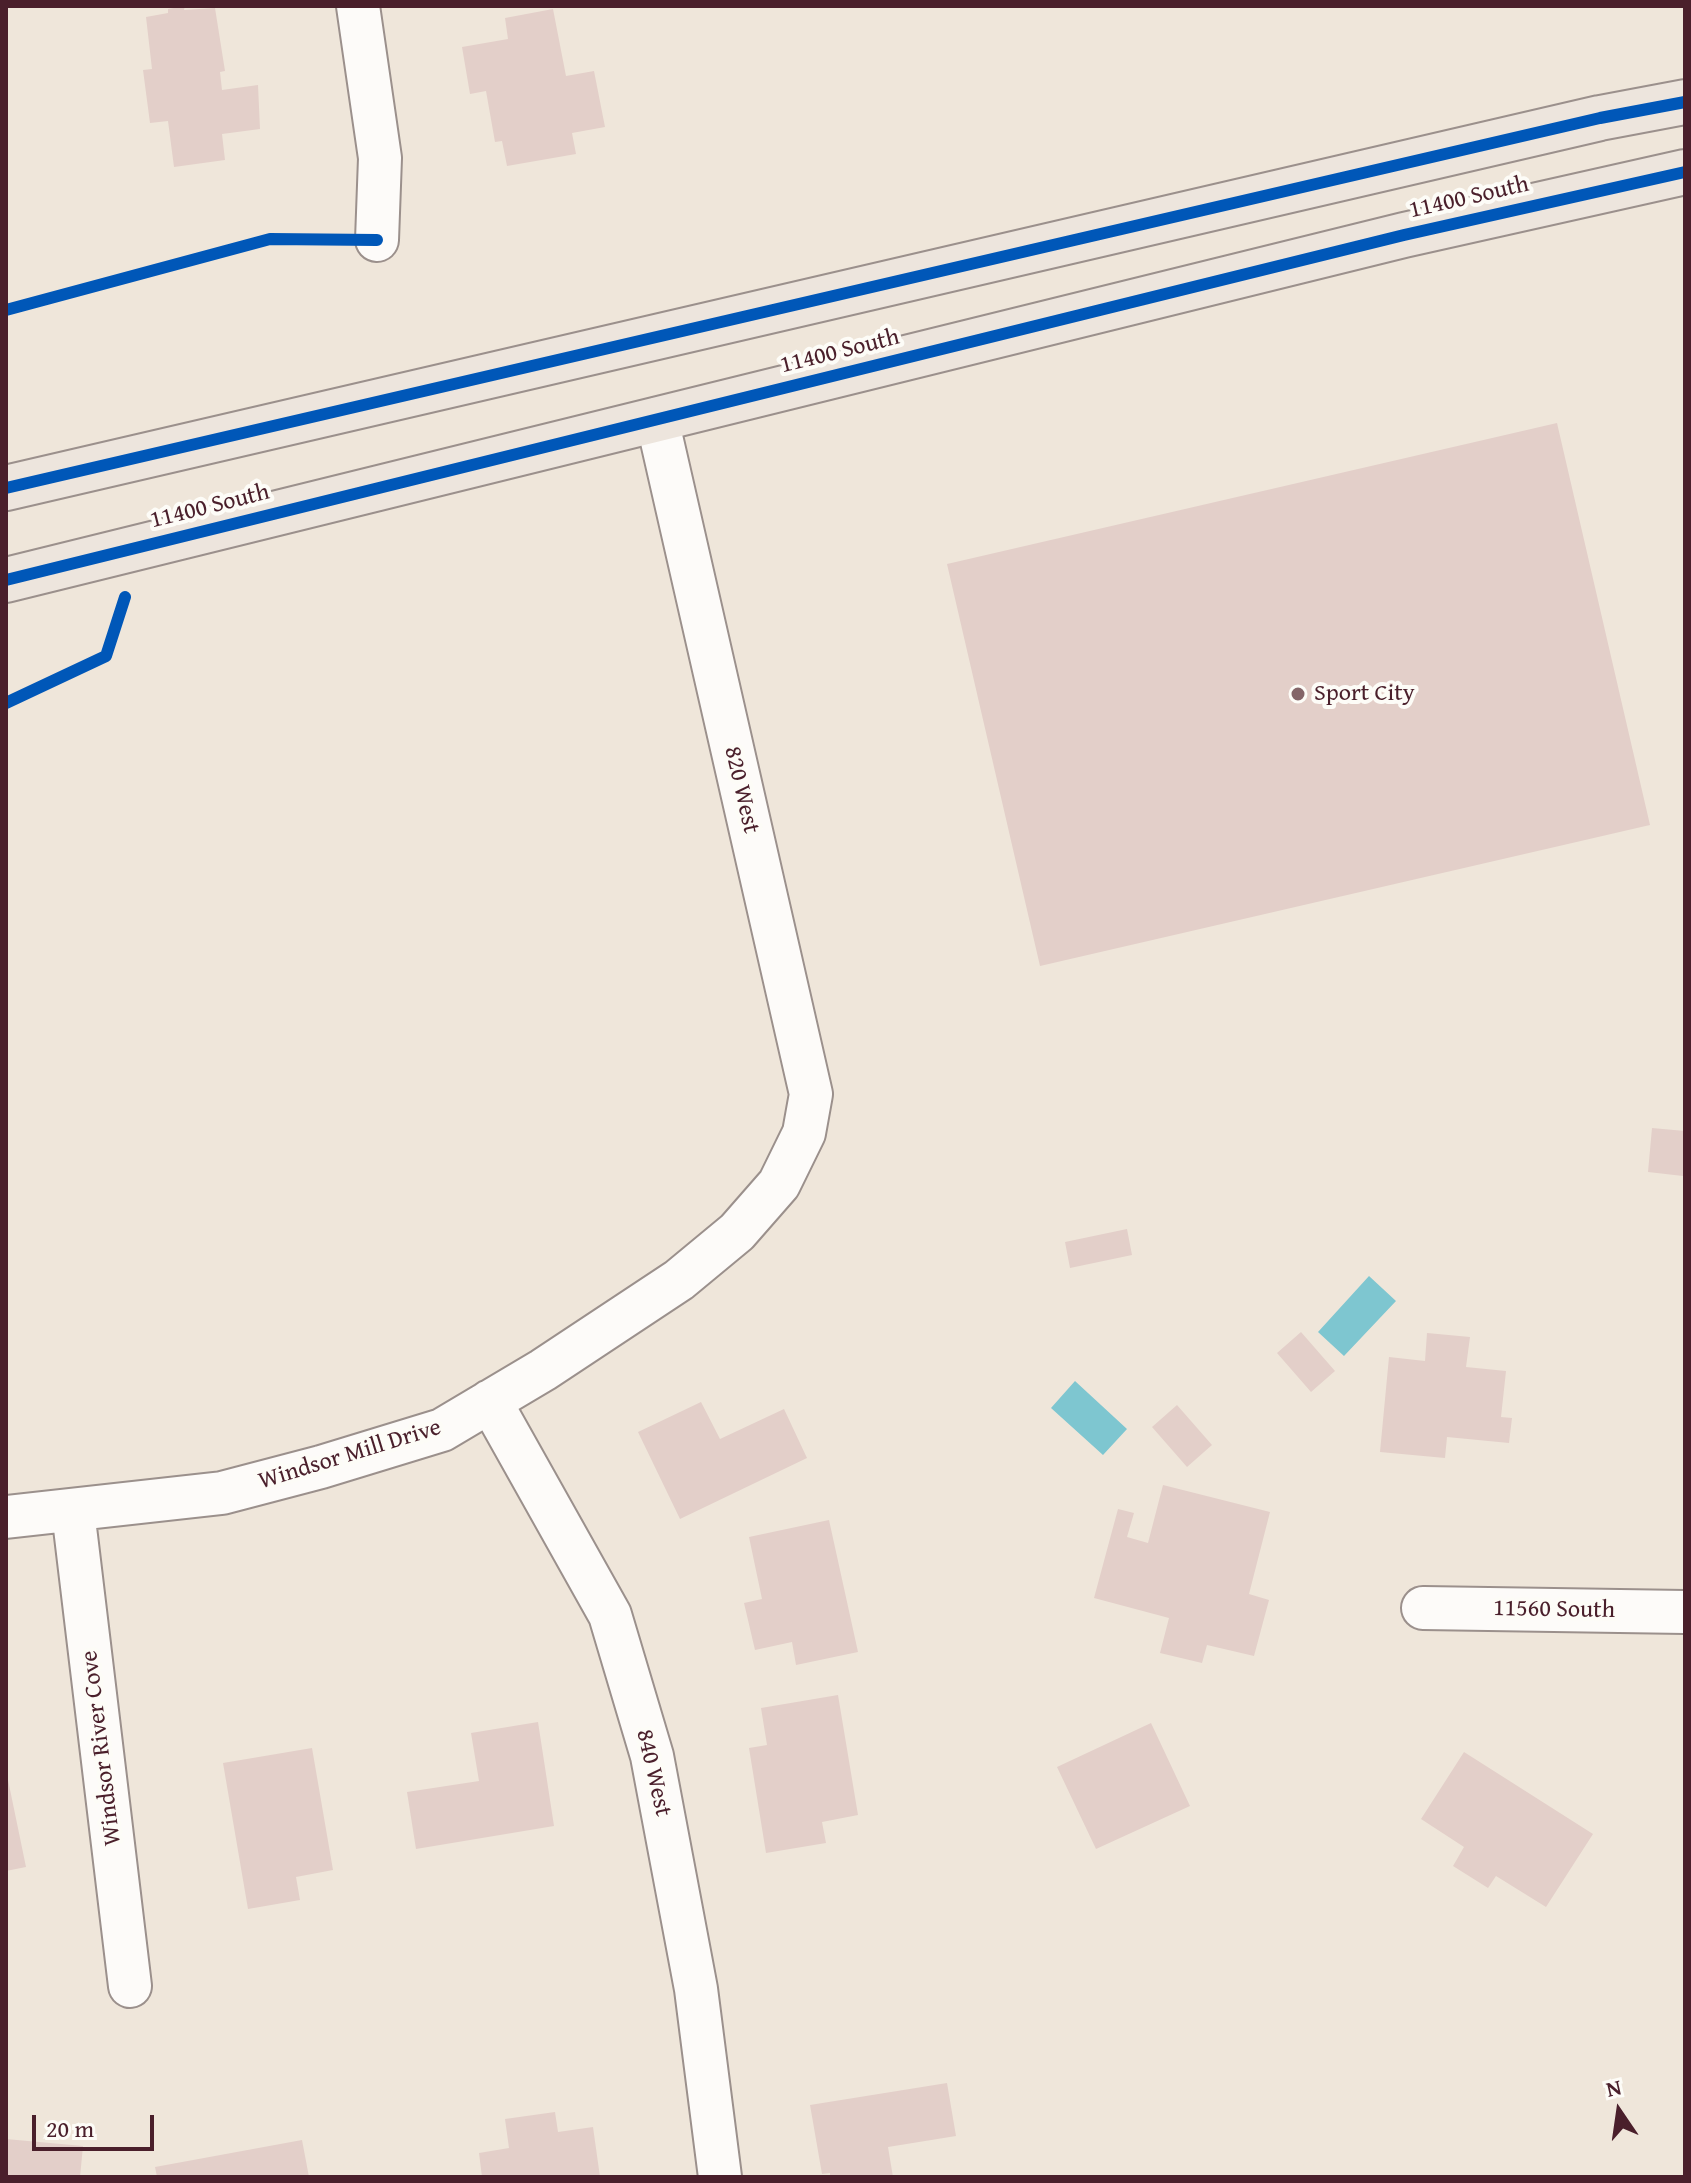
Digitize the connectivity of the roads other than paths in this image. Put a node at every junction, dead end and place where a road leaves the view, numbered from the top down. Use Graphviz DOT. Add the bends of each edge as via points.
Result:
graph roads {
  1 [pos="358,6"];
  2 [pos="1685,102"];
  3 [pos="1685,172"];
  4 [pos="377,240"];
  5 [pos="657,419"];
  6 [pos="6,488"];
  7 [pos="6,580"];
  8 [pos="792,1158"];
  9 [pos="490,1401"];
  10 [pos="73,1511"];
  11 [pos="6,1517"];
  12 [pos="1423,1608"];
  13 [pos="1685,1612"];
  14 [pos="130,1986"];
  15 [pos="720,2177"];
  1 -- 4 [label="street" via="380,158"];
  2 -- 6 [label="main road, 11400 South"];
  3 -- 5 [label="main road, 11400 South" via="1404,235"];
  5 -- 7 [label="main road, 11400 South"];
  5 -- 8 [label="street, 820 West" via="811,1094 804,1133"];
  8 -- 9 [label="street, Windsor Mill Drive" via="779,1184 737,1232 679,1280"];
  9 -- 10 [label="street, Windsor Mill Drive" via="442,1430 307,1471 222,1493"];
  9 -- 15 [label="street, 840 West" via="610,1615 652,1756 696,1989"];
  10 -- 11 [label="street, Windsor Mill Drive"];
  10 -- 14 [label="street, Windsor River Cove"];
  12 -- 13 [label="street, 11560 South"];
}
